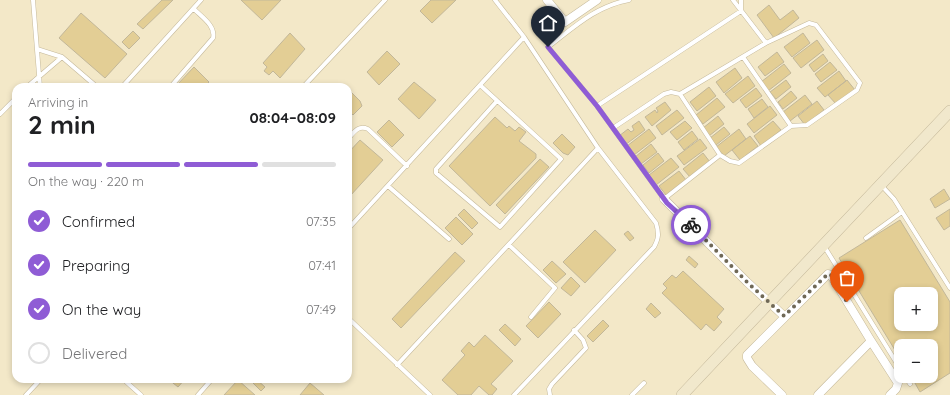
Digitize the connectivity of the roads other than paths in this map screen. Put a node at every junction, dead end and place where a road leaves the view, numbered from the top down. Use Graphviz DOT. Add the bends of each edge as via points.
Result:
graph roads {
  1 [pos="33,0"];
  2 [pos="201,0"];
  3 [pos="385,0"];
  4 [pos="495,0"];
  5 [pos="547,0"];
  6 [pos="596,0"];
  7 [pos="629,0"];
  8 [pos="733,0"];
  9 [pos="741,0"];
  10 [pos="194,9"];
  11 [pos="741,11"];
  12 [pos="524,37"];
  13 [pos="766,43"];
  14 [pos="37,49"];
  15 [pos="62,57"];
  16 [pos="743,57"];
  17 [pos="39,76"];
  18 [pos="31,83"];
  19 [pos="40,83"];
  20 [pos="92,83"];
  21 [pos="126,83"];
  22 [pos="173,83"];
  23 [pos="307,83"];
  24 [pos="480,85"];
  25 [pos="680,94"];
  26 [pos="497,101"];
  27 [pos="12,102"];
  28 [pos="597,106"];
  29 [pos="950,111"];
  30 [pos="0,114"];
  31 [pos="792,126"];
  32 [pos="613,128"];
  33 [pos="352,135"];
  34 [pos="598,148"];
  35 [pos="720,155"];
  36 [pos="407,166"];
  37 [pos="880,184"];
  38 [pos="388,186"];
  39 [pos="664,199"];
  40 [pos="902,212"];
  41 [pos="352,225"];
  42 [pos="866,238"];
  43 [pos="449,239"];
  44 [pos="824,244"];
  45 [pos="509,245"];
  46 [pos="950,288"];
  47 [pos="770,303"];
  48 [pos="784,316"];
  49 [pos="531,317"];
  50 [pos="352,322"];
  51 [pos="574,330"];
  52 [pos="871,341"];
  53 [pos="894,359"];
  54 [pos="397,365"];
  55 [pos="644,382"];
  56 [pos="37,383"];
  57 [pos="128,383"];
  58 [pos="208,383"];
  59 [pos="26,395"];
  60 [pos="141,395"];
  61 [pos="198,395"];
  62 [pos="430,395"];
  63 [pos="514,395"];
  64 [pos="550,395"];
  65 [pos="632,395"];
  66 [pos="682,395"];
  67 [pos="782,395"];
  68 [pos="818,395"];
  69 [pos="890,395"];
  1 -- 14 [label="lane"];
  2 -- 10 [label="lane"];
  3 -- 23 [label="lane"];
  4 -- 12 [label="lane"];
  5 -- 6 [label="street" via="565,22 568,22"];
  7 -- 28 [label="lane" via="596,11 548,47"];
  8 -- 11 [label="lane"];
  9 -- 11 [label="lane"];
  10 -- 21 [label="lane"];
  10 -- 22 [label="lane" via="215,32 213,38"];
  11 -- 13 [label="lane"];
  11 -- 28 [label="lane"];
  12 -- 24 [label="lane"];
  12 -- 34 [label="lane"];
  13 -- 16 [label="lane"];
  13 -- 31 [label="lane" via="809,23 816,26 860,83 857,90 807,125"];
  14 -- 15 [label="lane"];
  14 -- 17 [label="lane"];
  15 -- 17 [label="lane"];
  15 -- 20 [label="lane"];
  16 -- 25 [label="lane"];
  16 -- 31 [label="lane"];
  17 -- 18 [label="lane"];
  17 -- 19 [label="lane"];
  24 -- 26 [label="lane"];
  24 -- 36 [label="lane"];
  25 -- 32 [label="lane" via="664,94"];
  25 -- 35 [label="lane"];
  26 -- 26 [label="lane" via="561,159 500,227 436,173 436,169"];
  27 -- 30 [label="lane"];
  28 -- 32 [label="lane"];
  29 -- 37 [label="main road"];
  31 -- 35 [label="lane" via="738,163"];
  32 -- 39 [label="lane"];
  33 -- 36 [label="lane" via="358,128 368,129"];
  34 -- 45 [label="lane"];
  34 -- 51 [label="lane" via="656,223 659,239"];
  35 -- 39 [label="lane"];
  36 -- 38 [label="lane"];
  37 -- 40 [label="lane"];
  37 -- 44 [label="main road"];
  38 -- 41 [label="lane"];
  38 -- 43 [label="lane"];
  39 -- 47 [label="street"];
  40 -- 42 [label="lane"];
  40 -- 46 [label="lane"];
  44 -- 47 [label="main road"];
  44 -- 53 [label="lane"];
  45 -- 49 [label="lane" via="555,288"];
  45 -- 54 [label="lane"];
  47 -- 48 [label="street"];
  47 -- 66 [label="main road"];
  48 -- 52 [label="street" via="828,274"];
  48 -- 67 [label="street" via="747,358"];
  50 -- 54 [label="lane"];
  51 -- 63 [label="lane"];
  51 -- 64 [label="lane" via="586,348 552,384 549,389"];
  52 -- 68 [label="street"];
  52 -- 69 [label="street" via="898,383"];
  54 -- 62 [label="lane"];
  55 -- 65 [label="lane"];
  56 -- 59 [label="lane"];
  57 -- 60 [label="lane"];
  58 -- 61 [label="lane"];
}
